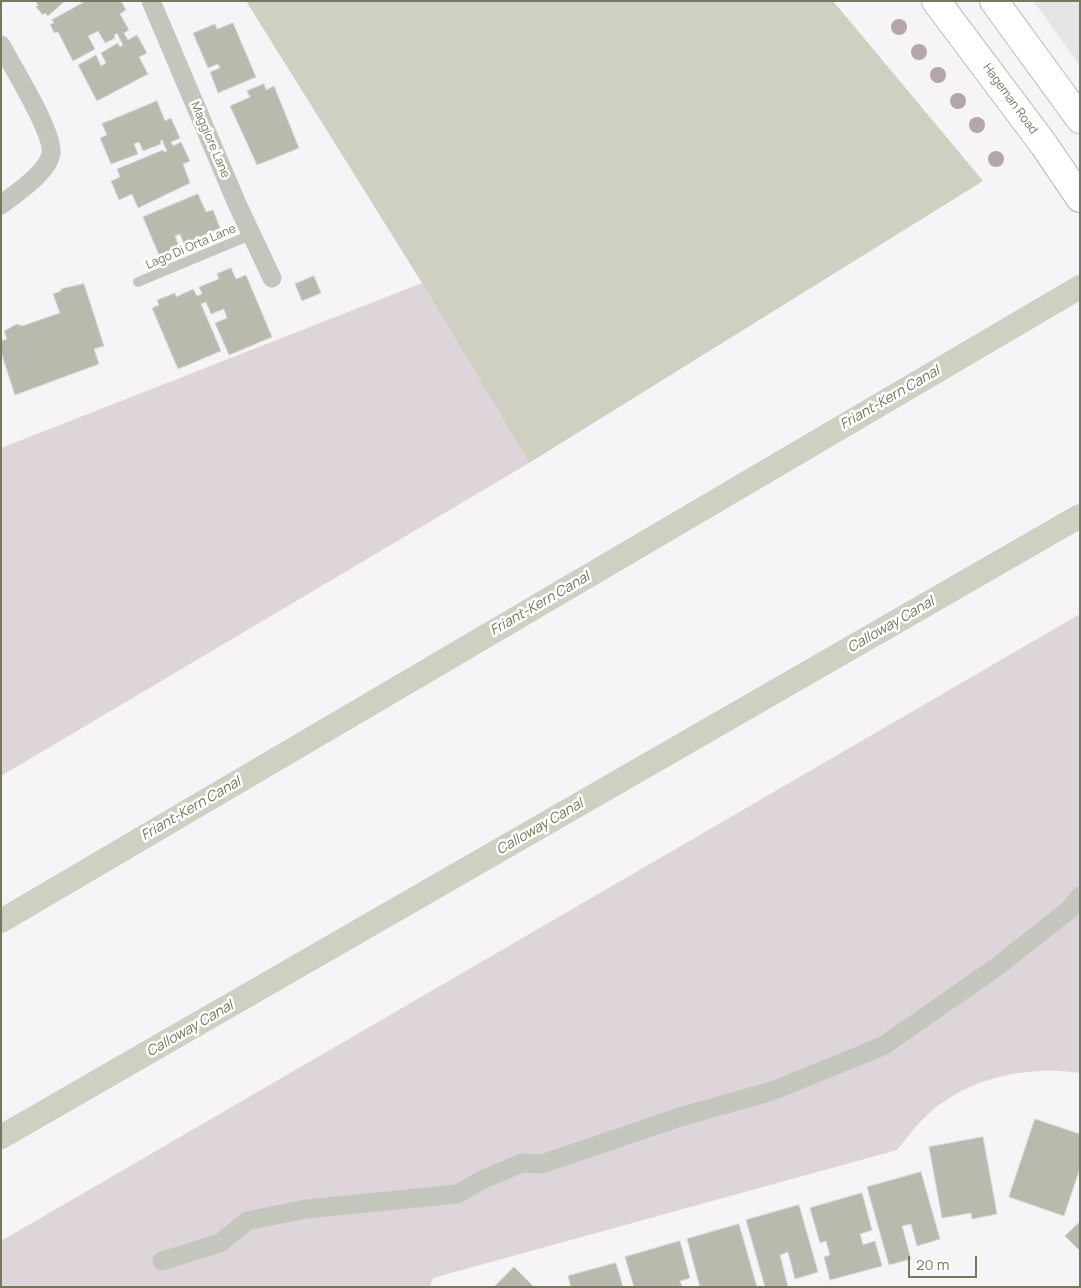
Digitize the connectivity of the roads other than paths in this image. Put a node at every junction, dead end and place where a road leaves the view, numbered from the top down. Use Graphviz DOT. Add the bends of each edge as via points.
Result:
graph roads {
  1 [pos="151,1"];
  2 [pos="936,1"];
  3 [pos="994,1"];
  4 [pos="1,46"];
  5 [pos="1080,119"];
  6 [pos="1080,198"];
  7 [pos="1,205"];
  8 [pos="253,234"];
  9 [pos="272,278"];
  10 [pos="138,282"];
  11 [pos="1080,896"];
  12 [pos="162,1261"];
  1 -- 8 [label="street, Maggiore Lane" via="238,206"];
  2 -- 6 [label="main road, Hageman Road"];
  3 -- 5 [label="main road"];
  4 -- 7 [label="street" via="47,132 51,153 40,174"];
  8 -- 9 [label="street, Maggiore Lane"];
  8 -- 10 [label="lane, Lago Di Orta Lane"];
  11 -- 12 [label="street" via="1070,908 998,966 883,1046 772,1091 680,1117 542,1164 522,1163 484,1178 457,1194 306,1209 247,1221 220,1243"];
}
